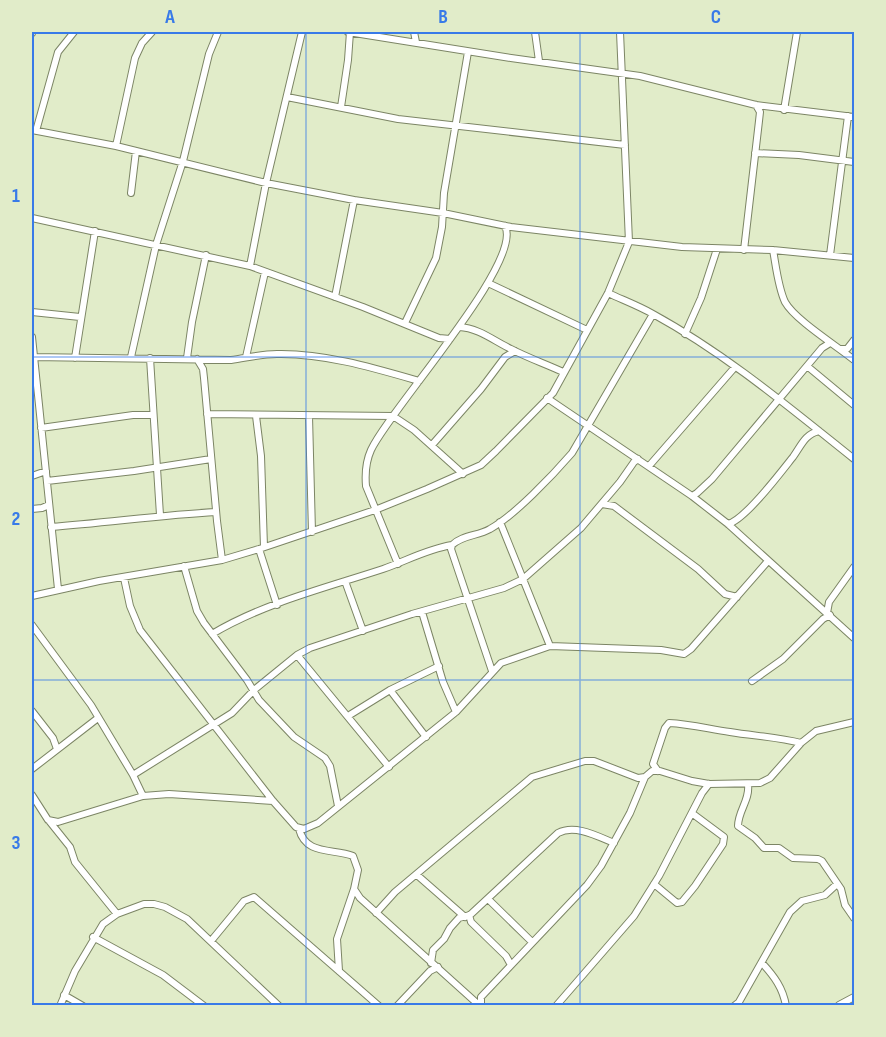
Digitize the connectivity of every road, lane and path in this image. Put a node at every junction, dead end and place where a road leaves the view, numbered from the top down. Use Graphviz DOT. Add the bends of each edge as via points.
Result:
graph roads {
  1 [pos="74,32"];
  2 [pos="152,32"];
  3 [pos="218,32"];
  4 [pos="302,32"];
  5 [pos="349,32"];
  6 [pos="414,32"];
  7 [pos="535,32"];
  8 [pos="620,32"];
  9 [pos="797,32"];
  10 [pos="416,42"];
  11 [pos="468,52"];
  12 [pos="539,61"];
  13 [pos="621,73"];
  14 [pos="287,97"];
  15 [pos="756,105"];
  16 [pos="341,107"];
  17 [pos="784,110"];
  18 [pos="851,116"];
  19 [pos="455,127"];
  20 [pos="34,130"];
  21 [pos="625,145"];
  22 [pos="116,146"];
  23 [pos="136,151"];
  24 [pos="755,153"];
  25 [pos="183,161"];
  26 [pos="843,161"];
  27 [pos="855,162"];
  28 [pos="266,183"];
  29 [pos="131,193"];
  30 [pos="354,200"];
  31 [pos="442,213"];
  32 [pos="32,218"];
  33 [pos="505,226"];
  34 [pos="95,231"];
  35 [pos="629,242"];
  36 [pos="156,245"];
  37 [pos="717,249"];
  38 [pos="744,250"];
  39 [pos="773,250"];
  40 [pos="206,255"];
  41 [pos="830,255"];
  42 [pos="855,258"];
  43 [pos="250,266"];
  44 [pos="265,272"];
  45 [pos="488,283"];
  46 [pos="608,293"];
  47 [pos="335,297"];
  48 [pos="32,312"];
  49 [pos="653,314"];
  50 [pos="80,317"];
  51 [pos="405,323"];
  52 [pos="459,327"];
  53 [pos="587,330"];
  54 [pos="686,334"];
  55 [pos="32,337"];
  56 [pos="450,339"];
  57 [pos="855,340"];
  58 [pos="830,343"];
  59 [pos="837,348"];
  60 [pos="515,351"];
  61 [pos="33,357"];
  62 [pos="131,357"];
  63 [pos="246,357"];
  64 [pos="75,358"];
  65 [pos="150,358"];
  66 [pos="187,358"];
  67 [pos="197,359"];
  68 [pos="855,360"];
  69 [pos="807,366"];
  70 [pos="735,367"];
  71 [pos="563,372"];
  72 [pos="419,381"];
  73 [pos="34,396"];
  74 [pos="547,398"];
  75 [pos="779,399"];
  76 [pos="855,405"];
  77 [pos="207,414"];
  78 [pos="152,415"];
  79 [pos="256,416"];
  80 [pos="309,416"];
  81 [pos="393,416"];
  82 [pos="588,426"];
  83 [pos="41,428"];
  84 [pos="819,431"];
  85 [pos="432,445"];
  86 [pos="211,459"];
  87 [pos="638,459"];
  88 [pos="855,459"];
  89 [pos="649,466"];
  90 [pos="156,467"];
  91 [pos="46,471"];
  92 [pos="463,474"];
  93 [pos="32,476"];
  94 [pos="47,481"];
  95 [pos="692,496"];
  96 [pos="602,504"];
  97 [pos="49,505"];
  98 [pos="32,509"];
  99 [pos="375,510"];
  100 [pos="216,512"];
  101 [pos="160,515"];
  102 [pos="500,522"];
  103 [pos="728,524"];
  104 [pos="51,527"];
  105 [pos="312,532"];
  106 [pos="452,545"];
  107 [pos="262,548"];
  108 [pos="222,560"];
  109 [pos="768,561"];
  110 [pos="398,564"];
  111 [pos="184,566"];
  112 [pos="855,567"];
  113 [pos="124,578"];
  114 [pos="523,579"];
  115 [pos="345,581"];
  116 [pos="58,589"];
  117 [pos="32,596"];
  118 [pos="467,597"];
  119 [pos="737,597"];
  120 [pos="277,604"];
  121 [pos="422,612"];
  122 [pos="828,614"];
  123 [pos="32,625"];
  124 [pos="363,631"];
  125 [pos="212,634"];
  126 [pos="855,638"];
  127 [pos="550,646"];
  128 [pos="297,655"];
  129 [pos="439,666"];
  130 [pos="492,671"];
  131 [pos="752,681"];
  132 [pos="254,690"];
  133 [pos="390,690"];
  134 [pos="32,711"];
  135 [pos="456,712"];
  136 [pos="348,716"];
  137 [pos="98,718"];
  138 [pos="855,722"];
  139 [pos="213,724"];
  140 [pos="426,736"];
  141 [pos="801,743"];
  142 [pos="57,749"];
  143 [pos="389,767"];
  144 [pos="32,769"];
  145 [pos="658,771"];
  146 [pos="133,775"];
  147 [pos="645,777"];
  148 [pos="710,784"];
  149 [pos="748,785"];
  150 [pos="267,794"];
  151 [pos="32,795"];
  152 [pos="143,796"];
  153 [pos="260,800"];
  154 [pos="34,801"];
  155 [pos="273,801"];
  156 [pos="338,806"];
  157 [pos="693,814"];
  158 [pos="50,822"];
  159 [pos="299,829"];
  160 [pos="614,843"];
  161 [pos="417,875"];
  162 [pos="654,884"];
  163 [pos="837,884"];
  164 [pos="354,889"];
  165 [pos="488,898"];
  166 [pos="376,913"];
  167 [pos="117,914"];
  168 [pos="467,916"];
  169 [pos="855,918"];
  170 [pos="93,937"];
  171 [pos="211,941"];
  172 [pos="532,942"];
  173 [pos="762,963"];
  174 [pos="434,965"];
  175 [pos="511,965"];
  176 [pos="339,971"];
  177 [pos="64,995"];
  178 [pos="855,998"];
  179 [pos="201,1004"];
  180 [pos="843,1004"];
  181 [pos="60,1005"];
  182 [pos="83,1005"];
  183 [pos="279,1005"];
  184 [pos="379,1005"];
  185 [pos="398,1005"];
  186 [pos="480,1005"];
  187 [pos="556,1005"];
  188 [pos="734,1005"];
  189 [pos="786,1005"];
  1 -- 20 [label="street" via="57,54"];
  2 -- 22 [label="street" via="135,58"];
  3 -- 25 [label="street"];
  4 -- 14 [label="street"];
  5 -- 10 [label="street"];
  5 -- 16 [label="street"];
  6 -- 10 [label="street"];
  7 -- 12 [label="street"];
  8 -- 13 [label="street"];
  9 -- 17 [label="street"];
  10 -- 11 [label="street"];
  11 -- 12 [label="street"];
  11 -- 19 [label="street"];
  12 -- 13 [label="street"];
  13 -- 15 [label="street"];
  13 -- 21 [label="street"];
  14 -- 16 [label="street"];
  14 -- 28 [label="street"];
  15 -- 17 [label="street"];
  15 -- 24 [label="street" via="760,112"];
  16 -- 19 [label="street"];
  17 -- 18 [label="street"];
  18 -- 26 [label="street"];
  19 -- 21 [label="street"];
  19 -- 31 [label="street"];
  20 -- 22 [label="street"];
  21 -- 35 [label="street"];
  22 -- 23 [label="street"];
  23 -- 25 [label="street"];
  23 -- 29 [label="street"];
  24 -- 26 [label="street"];
  24 -- 38 [label="street"];
  25 -- 28 [label="street"];
  25 -- 36 [label="street"];
  26 -- 27 [label="street"];
  26 -- 41 [label="street"];
  28 -- 30 [label="street"];
  28 -- 43 [label="street"];
  30 -- 31 [label="street"];
  30 -- 47 [label="street"];
  31 -- 33 [label="street"];
  31 -- 51 [label="street" via="436,258"];
  32 -- 34 [label="street"];
  33 -- 35 [label="street"];
  33 -- 45 [label="street" via="508,232 504,252"];
  34 -- 36 [label="street"];
  34 -- 50 [label="street"];
  35 -- 37 [label="street"];
  35 -- 46 [label="street"];
  36 -- 40 [label="street"];
  36 -- 62 [label="street"];
  37 -- 38 [label="street"];
  37 -- 54 [label="street"];
  38 -- 39 [label="street"];
  39 -- 41 [label="street"];
  39 -- 58 [label="street" via="785,301"];
  40 -- 43 [label="street"];
  40 -- 66 [label="street"];
  41 -- 42 [label="street"];
  43 -- 44 [label="street"];
  44 -- 47 [label="street"];
  44 -- 63 [label="street"];
  45 -- 52 [label="street"];
  45 -- 53 [label="street"];
  46 -- 49 [label="street"];
  46 -- 53 [label="street"];
  47 -- 51 [label="street"];
  48 -- 50 [label="street"];
  49 -- 54 [label="street"];
  49 -- 82 [label="street"];
  50 -- 64 [label="street"];
  51 -- 56 [label="street"];
  52 -- 56 [label="street"];
  52 -- 60 [label="street" via="482,333"];
  53 -- 71 [label="street"];
  54 -- 70 [label="street"];
  55 -- 61 [label="street"];
  56 -- 72 [label="street"];
  57 -- 59 [label="street" via="847,349"];
  58 -- 59 [label="street"];
  58 -- 69 [label="street"];
  59 -- 68 [label="street"];
  60 -- 71 [label="street"];
  60 -- 85 [label="street" via="505,357"];
  61 -- 64 [label="street"];
  61 -- 73 [label="street"];
  62 -- 64 [label="street"];
  62 -- 65 [label="street"];
  63 -- 67 [label="street"];
  63 -- 72 [label="street" via="302,355"];
  65 -- 66 [label="street"];
  65 -- 78 [label="street"];
  66 -- 67 [label="street"];
  67 -- 77 [label="street" via="203,369"];
  69 -- 75 [label="street"];
  69 -- 76 [label="street"];
  70 -- 75 [label="street"];
  70 -- 89 [label="street"];
  71 -- 74 [label="street"];
  72 -- 81 [label="street"];
  73 -- 83 [label="street"];
  74 -- 82 [label="street"];
  74 -- 92 [label="street" via="481,465"];
  75 -- 84 [label="street"];
  75 -- 95 [label="street" via="712,479"];
  77 -- 79 [label="street"];
  77 -- 86 [label="street"];
  78 -- 83 [label="street"];
  78 -- 90 [label="street"];
  79 -- 80 [label="street"];
  79 -- 107 [label="street" via="261,456"];
  80 -- 81 [label="street"];
  80 -- 105 [label="street"];
  81 -- 85 [label="street"];
  81 -- 99 [label="street" via="371,450 368,462 366,486"];
  82 -- 87 [label="street"];
  82 -- 102 [label="street" via="558,470"];
  83 -- 91 [label="street"];
  84 -- 88 [label="street"];
  84 -- 103 [label="street" via="805,439 756,501 736,522"];
  85 -- 92 [label="street"];
  86 -- 90 [label="street"];
  86 -- 100 [label="street"];
  87 -- 89 [label="street"];
  87 -- 96 [label="street"];
  89 -- 95 [label="street"];
  90 -- 94 [label="street"];
  90 -- 101 [label="street"];
  91 -- 93 [label="street"];
  91 -- 94 [label="street"];
  92 -- 99 [label="street"];
  94 -- 97 [label="street"];
  95 -- 103 [label="street"];
  96 -- 114 [label="street"];
  96 -- 119 [label="street" via="614,506 725,594"];
  97 -- 98 [label="street"];
  97 -- 104 [label="street"];
  99 -- 105 [label="street"];
  99 -- 110 [label="street"];
  100 -- 101 [label="street"];
  100 -- 108 [label="street"];
  101 -- 104 [label="street"];
  102 -- 106 [label="street"];
  102 -- 114 [label="street"];
  103 -- 109 [label="street"];
  104 -- 116 [label="street"];
  105 -- 107 [label="street"];
  106 -- 110 [label="street" via="422,552"];
  106 -- 118 [label="street"];
  107 -- 108 [label="street"];
  107 -- 120 [label="street"];
  108 -- 111 [label="street"];
  109 -- 119 [label="street"];
  109 -- 122 [label="street"];
  110 -- 115 [label="street"];
  111 -- 113 [label="street"];
  111 -- 125 [label="street" via="197,611"];
  112 -- 122 [label="street" via="829,602"];
  113 -- 116 [label="street"];
  113 -- 139 [label="street" via="140,630"];
  114 -- 118 [label="street"];
  114 -- 127 [label="street"];
  115 -- 120 [label="street"];
  115 -- 124 [label="street"];
  116 -- 117 [label="street"];
  118 -- 121 [label="street"];
  118 -- 130 [label="street"];
  119 -- 127 [label="street" via="684,654"];
  120 -- 125 [label="street"];
  121 -- 124 [label="street"];
  121 -- 129 [label="street"];
  122 -- 126 [label="street"];
  122 -- 131 [label="street" via="783,659"];
  123 -- 137 [label="street"];
  124 -- 128 [label="street"];
  125 -- 132 [label="street"];
  127 -- 130 [label="street" via="501,663"];
  128 -- 132 [label="street"];
  128 -- 136 [label="street"];
  129 -- 133 [label="street"];
  129 -- 135 [label="street"];
  130 -- 135 [label="street"];
  132 -- 139 [label="street" via="232,713"];
  132 -- 156 [label="street" via="286,730 330,766"];
  133 -- 136 [label="street"];
  133 -- 140 [label="street"];
  134 -- 142 [label="street"];
  135 -- 140 [label="street"];
  136 -- 143 [label="street"];
  137 -- 142 [label="street"];
  137 -- 146 [label="street"];
  138 -- 141 [label="street" via="816,731"];
  139 -- 146 [label="street"];
  139 -- 150 [label="street"];
  140 -- 143 [label="street"];
  141 -- 145 [label="street" via="669,723 654,764"];
  141 -- 149 [label="street" via="770,778"];
  142 -- 144 [label="street"];
  143 -- 156 [label="street"];
  145 -- 147 [label="street"];
  145 -- 148 [label="street"];
  146 -- 152 [label="street"];
  147 -- 160 [label="street"];
  147 -- 161 [label="street" via="585,761 532,777"];
  148 -- 149 [label="street"];
  148 -- 157 [label="street"];
  149 -- 163 [label="street" via="738,826 764,848 779,848 793,858 822,861"];
  150 -- 153 [label="street"];
  150 -- 155 [label="street"];
  151 -- 154 [label="street"];
  152 -- 153 [label="street"];
  152 -- 158 [label="street"];
  153 -- 155 [label="street"];
  154 -- 158 [label="street"];
  155 -- 159 [label="street"];
  156 -- 159 [label="street" via="310,828"];
  157 -- 162 [label="street"];
  157 -- 162 [label="street" via="724,837 723,844 682,902 677,903"];
  158 -- 167 [label="street" via="70,847 75,862"];
  159 -- 164 [label="street" via="304,841 320,850 353,856 358,870"];
  160 -- 165 [label="street" via="580,831 562,831"];
  160 -- 172 [label="street" via="587,885"];
  161 -- 166 [label="street" via="394,892"];
  161 -- 168 [label="street"];
  162 -- 187 [label="street" via="634,916"];
  163 -- 169 [label="street" via="848,912"];
  163 -- 173 [label="street" via="825,895 796,905 784,918"];
  164 -- 166 [label="street"];
  164 -- 176 [label="street" via="338,939"];
  165 -- 168 [label="street"];
  165 -- 172 [label="street"];
  166 -- 174 [label="street"];
  167 -- 170 [label="street"];
  167 -- 171 [label="street" via="154,904 180,914"];
  168 -- 174 [label="street" via="456,921 433,950"];
  168 -- 175 [label="street"];
  170 -- 177 [label="street"];
  170 -- 179 [label="street" via="164,975"];
  171 -- 176 [label="street" via="247,898 254,897"];
  171 -- 183 [label="street"];
  172 -- 175 [label="street"];
  173 -- 188 [label="street"];
  173 -- 189 [label="street" via="777,982"];
  174 -- 185 [label="street"];
  174 -- 186 [label="street"];
  175 -- 186 [label="street" via="481,997"];
  176 -- 184 [label="street"];
  177 -- 181 [label="street"];
  177 -- 182 [label="street"];
  178 -- 180 [label="street"];
}
